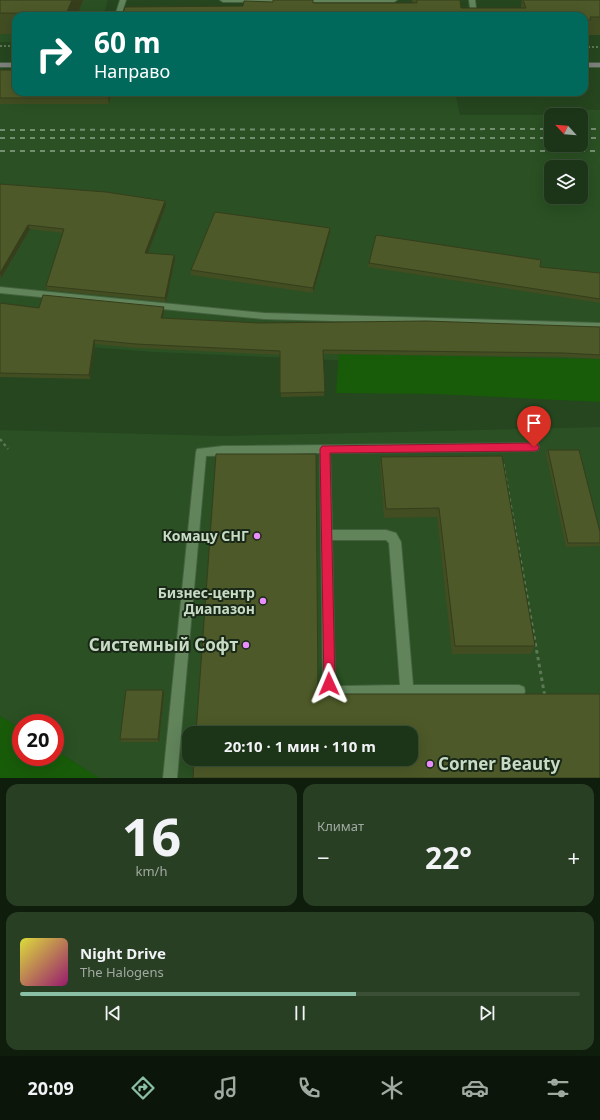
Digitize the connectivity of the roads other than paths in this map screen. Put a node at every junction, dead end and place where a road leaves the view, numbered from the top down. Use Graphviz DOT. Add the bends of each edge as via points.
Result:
graph roads {
  1 [pos="123,0"];
  2 [pos="223,0"];
  3 [pos="394,0"];
  4 [pos="472,0"];
  5 [pos="119,12"];
  6 [pos="474,12"];
  7 [pos="0,65"];
  8 [pos="12,65"];
  9 [pos="588,65"];
  10 [pos="600,65"];
  11 [pos="0,290"];
  12 [pos="600,326"];
  13 [pos="534,447"];
  14 [pos="325,449"];
  15 [pos="327,535"];
  16 [pos="519,691"];
  17 [pos="407,692"];
  18 [pos="170,778"];
  1 -- 5 [label="lane"];
  2 -- 3 [label="lane"];
  4 -- 6 [label="lane"];
  7 -- 8 [label="street"];
  9 -- 10 [label="street"];
  11 -- 12 [label="lane" via="264,316"];
  13 -- 14 [label="lane"];
  14 -- 15 [label="lane"];
  14 -- 18 [label="lane" via="201,452"];
  15 -- 17 [label="lane" via="386,535 395,542"];
  15 -- 17 [label="lane" via="329,684 333,690 341,692"];
  16 -- 17 [label="lane"];
}
